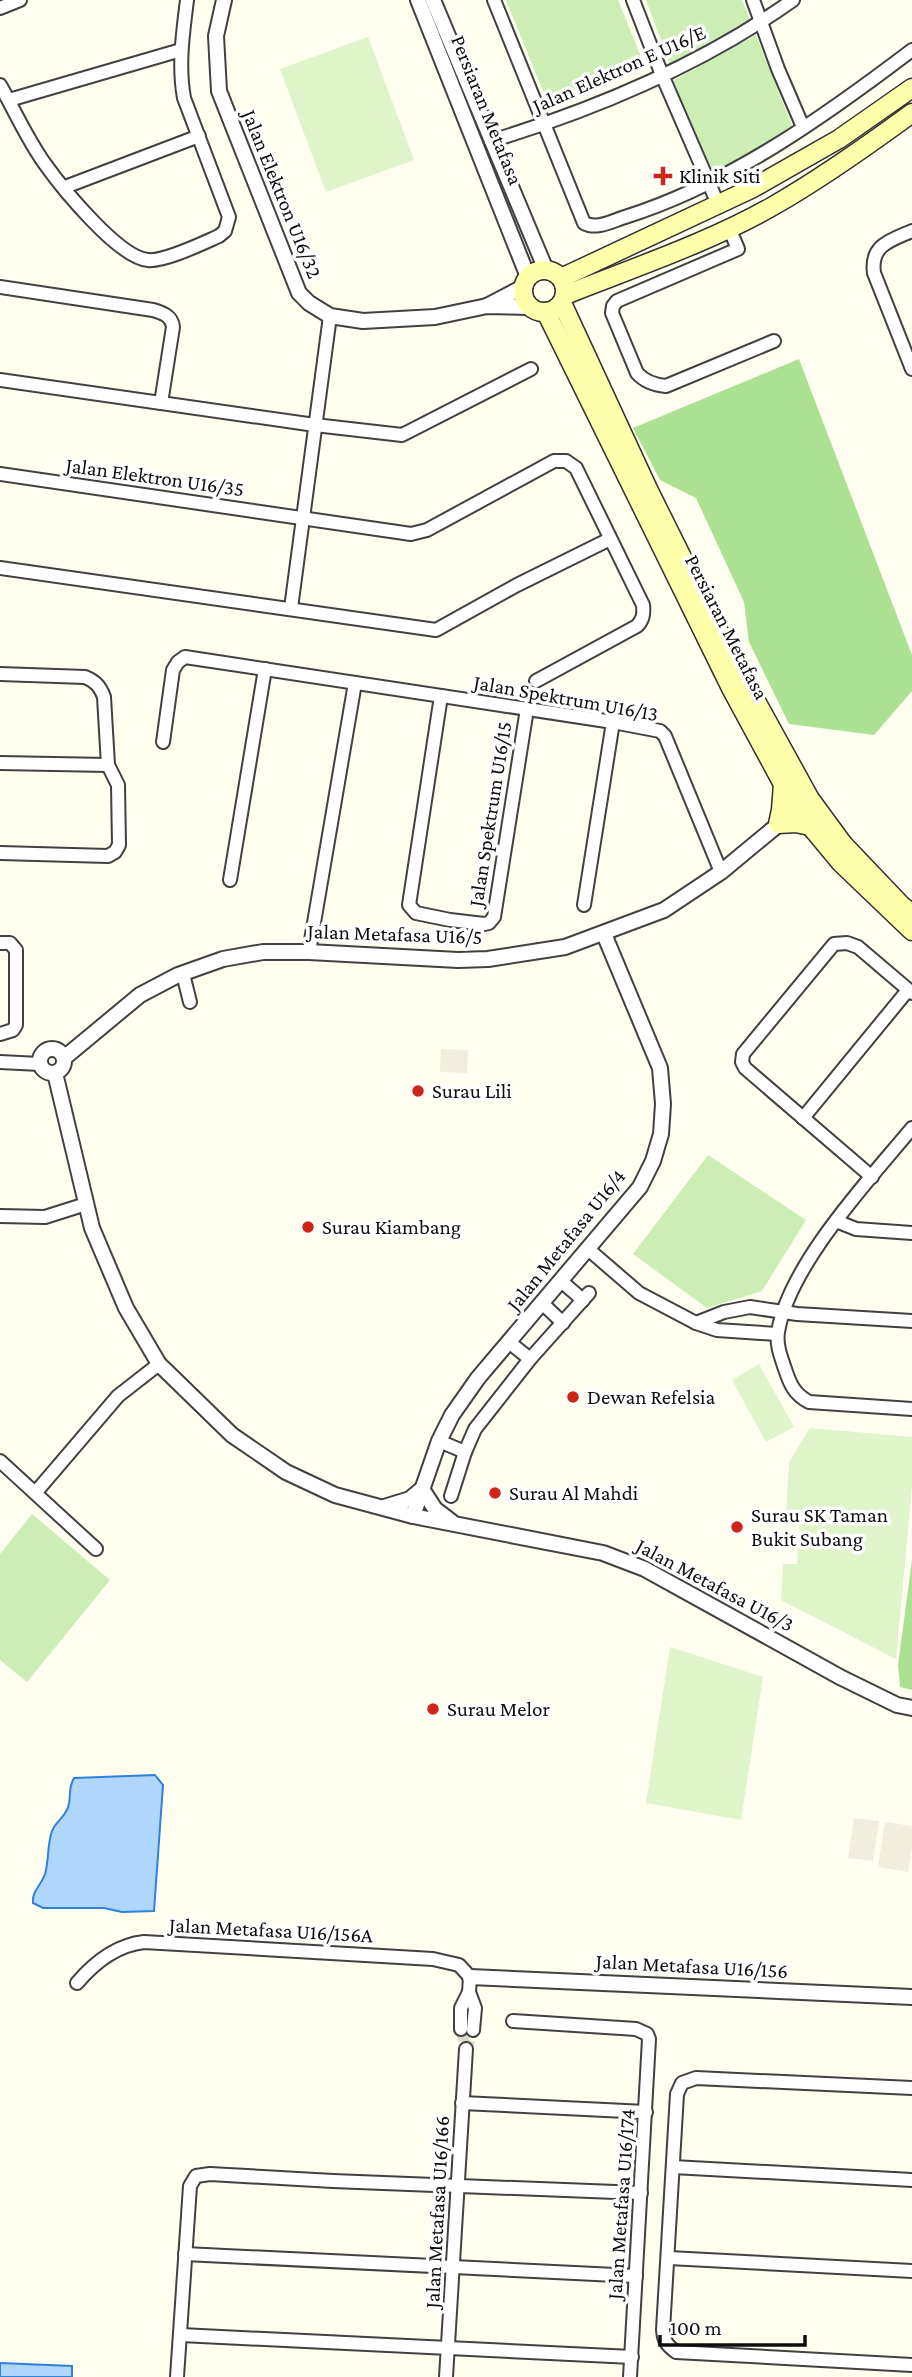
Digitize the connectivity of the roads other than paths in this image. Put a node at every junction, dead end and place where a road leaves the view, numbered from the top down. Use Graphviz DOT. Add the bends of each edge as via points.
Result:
graph roads {
  1 [pos="20,0"];
  2 [pos="187,0"];
  3 [pos="224,0"];
  4 [pos="418,0"];
  5 [pos="433,0"];
  6 [pos="494,0"];
  7 [pos="633,0"];
  8 [pos="753,0"];
  9 [pos="793,0"];
  10 [pos="0,8"];
  11 [pos="762,22"];
  12 [pos="181,50"];
  13 [pos="912,50"];
  14 [pos="662,75"];
  15 [pos="0,85"];
  16 [pos="912,88"];
  17 [pos="9,100"];
  18 [pos="912,113"];
  19 [pos="543,125"];
  20 [pos="803,127"];
  21 [pos="199,136"];
  22 [pos="491,141"];
  23 [pos="708,183"];
  24 [pos="65,187"];
  25 [pos="718,204"];
  26 [pos="729,228"];
  27 [pos="912,231"];
  28 [pos="526,282"];
  29 [pos="0,287"];
  30 [pos="559,287"];
  31 [pos="487,306"];
  32 [pos="538,309"];
  33 [pos="330,316"];
  34 [pos="906,339"];
  35 [pos="774,341"];
  36 [pos="531,369"];
  37 [pos="912,369"];
  38 [pos="0,380"];
  39 [pos="161,403"];
  40 [pos="316,425"];
  41 [pos="0,474"];
  42 [pos="303,519"];
  43 [pos="610,539"];
  44 [pos="0,568"];
  45 [pos="291,608"];
  46 [pos="265,669"];
  47 [pos="0,674"];
  48 [pos="536,681"];
  49 [pos="355,683"];
  50 [pos="441,696"];
  51 [pos="527,709"];
  52 [pos="613,722"];
  53 [pos="163,742"];
  54 [pos="0,763"];
  55 [pos="108,765"];
  56 [pos="791,783"];
  57 [pos="797,810"];
  58 [pos="778,824"];
  59 [pos="810,826"];
  60 [pos="0,853"];
  61 [pos="721,872"];
  62 [pos="230,880"];
  63 [pos="584,905"];
  64 [pos="912,913"];
  65 [pos="912,931"];
  66 [pos="604,934"];
  67 [pos="0,943"];
  68 [pos="309,952"];
  69 [pos="183,974"];
  70 [pos="910,991"];
  71 [pos="190,1002"];
  72 [pos="0,1034"];
  73 [pos="64,1058"];
  74 [pos="0,1062"];
  75 [pos="40,1064"];
  76 [pos="55,1073"];
  77 [pos="803,1118"];
  78 [pos="912,1128"];
  79 [pos="872,1177"];
  80 [pos="86,1204"];
  81 [pos="0,1216"];
  82 [pos="836,1221"];
  83 [pos="912,1233"];
  84 [pos="588,1250"];
  85 [pos="561,1281"];
  86 [pos="542,1303"];
  87 [pos="750,1307"];
  88 [pos="783,1312"];
  89 [pos="912,1321"];
  90 [pos="563,1323"];
  91 [pos="696,1323"];
  92 [pos="750,1332"];
  93 [pos="777,1334"];
  94 [pos="509,1342"];
  95 [pos="530,1359"];
  96 [pos="159,1364"];
  97 [pos="912,1409"];
  98 [pos="439,1441"];
  99 [pos="465,1452"];
  100 [pos="0,1461"];
  101 [pos="422,1489"];
  102 [pos="36,1492"];
  103 [pos="451,1496"];
  104 [pos="379,1508"];
  105 [pos="413,1516"];
  106 [pos="454,1523"];
  107 [pos="96,1549"];
  108 [pos="912,1708"];
  109 [pos="470,1977"];
  110 [pos="77,1983"];
  111 [pos="912,1997"];
  112 [pos="513,2021"];
  113 [pos="467,2029"];
  114 [pos="466,2049"];
  115 [pos="912,2088"];
  116 [pos="463,2104"];
  117 [pos="646,2112"];
  118 [pos="674,2167"];
  119 [pos="912,2180"];
  120 [pos="457,2186"];
  121 [pos="641,2193"];
  122 [pos="185,2254"];
  123 [pos="669,2258"];
  124 [pos="454,2268"];
  125 [pos="912,2271"];
  126 [pos="636,2276"];
  127 [pos="181,2335"];
  128 [pos="449,2349"];
  129 [pos="632,2357"];
  130 [pos="912,2365"];
  131 [pos="177,2377"];
  132 [pos="446,2377"];
  133 [pos="630,2377"];
  1 -- 10 [label="street"];
  2 -- 12 [label="street"];
  3 -- 33 [label="street, Jalan Elektron U16/32" via="216,36 219,91 299,293"];
  4 -- 28 [label="street, Persiaran Metafasa"];
  5 -- 22 [label="street, Persiaran Metafasa"];
  6 -- 19 [label="street"];
  7 -- 14 [label="street"];
  8 -- 11 [label="street"];
  9 -- 11 [label="street, Jalan Elektron E U16/E"];
  11 -- 14 [label="street, Jalan Elektron E U16/E"];
  11 -- 20 [label="street"];
  12 -- 17 [label="street"];
  12 -- 21 [label="street" via="180,79"];
  13 -- 20 [label="street"];
  14 -- 19 [label="street, Jalan Elektron E U16/E"];
  14 -- 23 [label="street"];
  15 -- 17 [label="street"];
  16 -- 25 [label="main road" via="839,139"];
  17 -- 24 [label="street" via="46,165"];
  18 -- 26 [label="main road" via="848,159"];
  19 -- 22 [label="street, Jalan Elektron E U16/E"];
  19 -- 23 [label="street" via="588,226 643,212"];
  20 -- 23 [label="street"];
  21 -- 24 [label="street"];
  21 -- 24 [label="street" via="228,224 219,236 159,259 129,254"];
  22 -- 30 [label="street, Persiaran Metafasa"];
  23 -- 25 [label="street"];
  25 -- 30 [label="main road"];
  26 -- 30 [label="main road"];
  26 -- 35 [label="street" via="738,249 617,301 612,313 637,373 660,386"];
  27 -- 34 [label="street" via="882,244 874,256 874,273"];
  28 -- 30 [label="main road" via="533,272"];
  28 -- 31 [label="street"];
  28 -- 32 [label="main road, Persiaran Metafasa" via="526,301"];
  29 -- 39 [label="street" via="166,315 173,327"];
  30 -- 32 [label="main road" via="552,311"];
  30 -- 56 [label="main road, Persiaran Metafasa" via="648,489"];
  31 -- 32 [label="street"];
  31 -- 33 [label="street, Jalan Elektron U16/32" via="435,317 363,321"];
  32 -- 56 [label="main road, Persiaran Metafasa" via="732,690"];
  33 -- 40 [label="street"];
  34 -- 37 [label="street"];
  36 -- 40 [label="street" via="408,433"];
  38 -- 39 [label="street"];
  39 -- 40 [label="street"];
  40 -- 42 [label="street"];
  41 -- 42 [label="street, Jalan Elektron U16/35"];
  42 -- 43 [label="street, Jalan Elektron U16/35" via="419,533 560,460 576,468"];
  42 -- 45 [label="street"];
  43 -- 45 [label="street" via="436,630"];
  43 -- 48 [label="street" via="643,606 643,617 637,626"];
  44 -- 45 [label="street"];
  46 -- 49 [label="street, Jalan Spektrum U16/13"];
  46 -- 53 [label="street, Jalan Spektrum U16/13" via="185,657 178,662"];
  46 -- 62 [label="street"];
  47 -- 55 [label="street" via="93,680 104,697"];
  49 -- 50 [label="street, Jalan Spektrum U16/13"];
  49 -- 68 [label="street"];
  50 -- 51 [label="street, Jalan Spektrum U16/13"];
  50 -- 51 [label="street, Jalan Spektrum U16/15" via="409,905 416,913 450,920 484,924 494,917"];
  51 -- 52 [label="street, Jalan Spektrum U16/13"];
  52 -- 61 [label="street, Jalan Spektrum U16/13" via="666,736"];
  52 -- 63 [label="street"];
  54 -- 55 [label="street"];
  55 -- 60 [label="street" via="118,785 119,845 115,852 108,856"];
  56 -- 57 [label="main road" via="802,801"];
  56 -- 58 [label="main road"];
  56 -- 64 [label="main road, Persiaran Metafasa"];
  57 -- 58 [label="street, Jalan Metafasa U16/5"];
  57 -- 59 [label="main road"];
  58 -- 59 [label="main road"];
  58 -- 61 [label="street, Jalan Metafasa U16/5"];
  59 -- 65 [label="main road" via="841,863"];
  61 -- 66 [label="street, Jalan Metafasa U16/5" via="664,910"];
  66 -- 68 [label="street, Jalan Metafasa U16/5" via="565,947 488,959"];
  66 -- 84 [label="street, Jalan Metafasa U16/4" via="660,1068 663,1104 661,1134 640,1187"];
  67 -- 72 [label="street" via="10,943 16,950 17,987 16,1025"];
  68 -- 69 [label="street, Jalan Metafasa U16/5" via="263,952 223,959"];
  69 -- 71 [label="street"];
  69 -- 73 [label="street, Jalan Metafasa U16/5" via="140,995"];
  70 -- 77 [label="street"];
  70 -- 77 [label="street" via="858,947 834,944 743,1054 745,1068"];
  73 -- 75 [label="street" via="49,1049 41,1055"];
  73 -- 76 [label="street" via="63,1068"];
  74 -- 75 [label="street"];
  75 -- 76 [label="street" via="46,1072"];
  76 -- 80 [label="street, Jalan Metafasa U16/3"];
  77 -- 79 [label="street"];
  78 -- 79 [label="street"];
  79 -- 82 [label="street"];
  80 -- 81 [label="street" via="44,1217"];
  80 -- 96 [label="street, Jalan Metafasa U16/3" via="126,1308"];
  82 -- 83 [label="street" via="856,1229"];
  82 -- 88 [label="street"];
  84 -- 85 [label="street, Jalan Metafasa U16/4"];
  84 -- 91 [label="street" via="639,1293"];
  85 -- 86 [label="street, Jalan Metafasa U16/4"];
  85 -- 90 [label="street" via="586,1297"];
  86 -- 90 [label="street"];
  86 -- 94 [label="street, Jalan Metafasa U16/4"];
  87 -- 88 [label="street"];
  87 -- 91 [label="street" via="724,1311"];
  87 -- 92 [label="street"];
  88 -- 89 [label="street"];
  88 -- 93 [label="street"];
  90 -- 95 [label="street"];
  91 -- 92 [label="street"];
  92 -- 93 [label="street"];
  93 -- 97 [label="street" via="791,1387 799,1397 809,1402"];
  94 -- 95 [label="street"];
  94 -- 98 [label="street, Jalan Metafasa U16/4" via="478,1378"];
  95 -- 99 [label="street" via="475,1429"];
  96 -- 102 [label="street" via="118,1396"];
  96 -- 104 [label="street, Jalan Metafasa U16/3" via="232,1435 286,1472 335,1495"];
  98 -- 99 [label="street"];
  98 -- 101 [label="street, Jalan Metafasa U16/4"];
  99 -- 103 [label="street"];
  100 -- 102 [label="street"];
  101 -- 104 [label="street" via="410,1499"];
  101 -- 105 [label="street, Jalan Metafasa U16/4"];
  101 -- 106 [label="street" via="435,1508"];
  102 -- 107 [label="street"];
  104 -- 105 [label="street, Jalan Metafasa U16/3"];
  105 -- 106 [label="street, Jalan Metafasa U16/3"];
  106 -- 108 [label="street, Jalan Metafasa U16/3" via="603,1553 645,1569 842,1678"];
  109 -- 110 [label="street, Jalan Metafasa U16/156A" via="458,1965 433,1959 144,1942 115,1951"];
  109 -- 111 [label="street, Jalan Metafasa U16/156"];
  109 -- 113 [label="street" via="475,2008"];
  112 -- 117 [label="street, Jalan Metafasa U16/174" via="636,2029 646,2034 651,2045"];
  114 -- 116 [label="street, Jalan Metafasa U16/166"];
  115 -- 118 [label="street" via="696,2078 682,2083 677,2094"];
  116 -- 117 [label="street"];
  116 -- 120 [label="street, Jalan Metafasa U16/166"];
  117 -- 121 [label="street, Jalan Metafasa U16/174"];
  118 -- 119 [label="street"];
  118 -- 123 [label="street"];
  120 -- 121 [label="street"];
  120 -- 122 [label="street" via="196,2176 190,2186"];
  120 -- 124 [label="street, Jalan Metafasa U16/166"];
  121 -- 126 [label="street, Jalan Metafasa U16/174"];
  122 -- 124 [label="street"];
  122 -- 127 [label="street"];
  123 -- 125 [label="street"];
  123 -- 130 [label="street" via="663,2330 667,2345 676,2352"];
  124 -- 126 [label="street"];
  124 -- 128 [label="street, Jalan Metafasa U16/166"];
  126 -- 129 [label="street, Jalan Metafasa U16/174"];
  127 -- 128 [label="street"];
  127 -- 131 [label="street"];
  128 -- 129 [label="street"];
  128 -- 132 [label="street, Jalan Metafasa U16/166"];
  129 -- 133 [label="street, Jalan Metafasa U16/174"];
}
